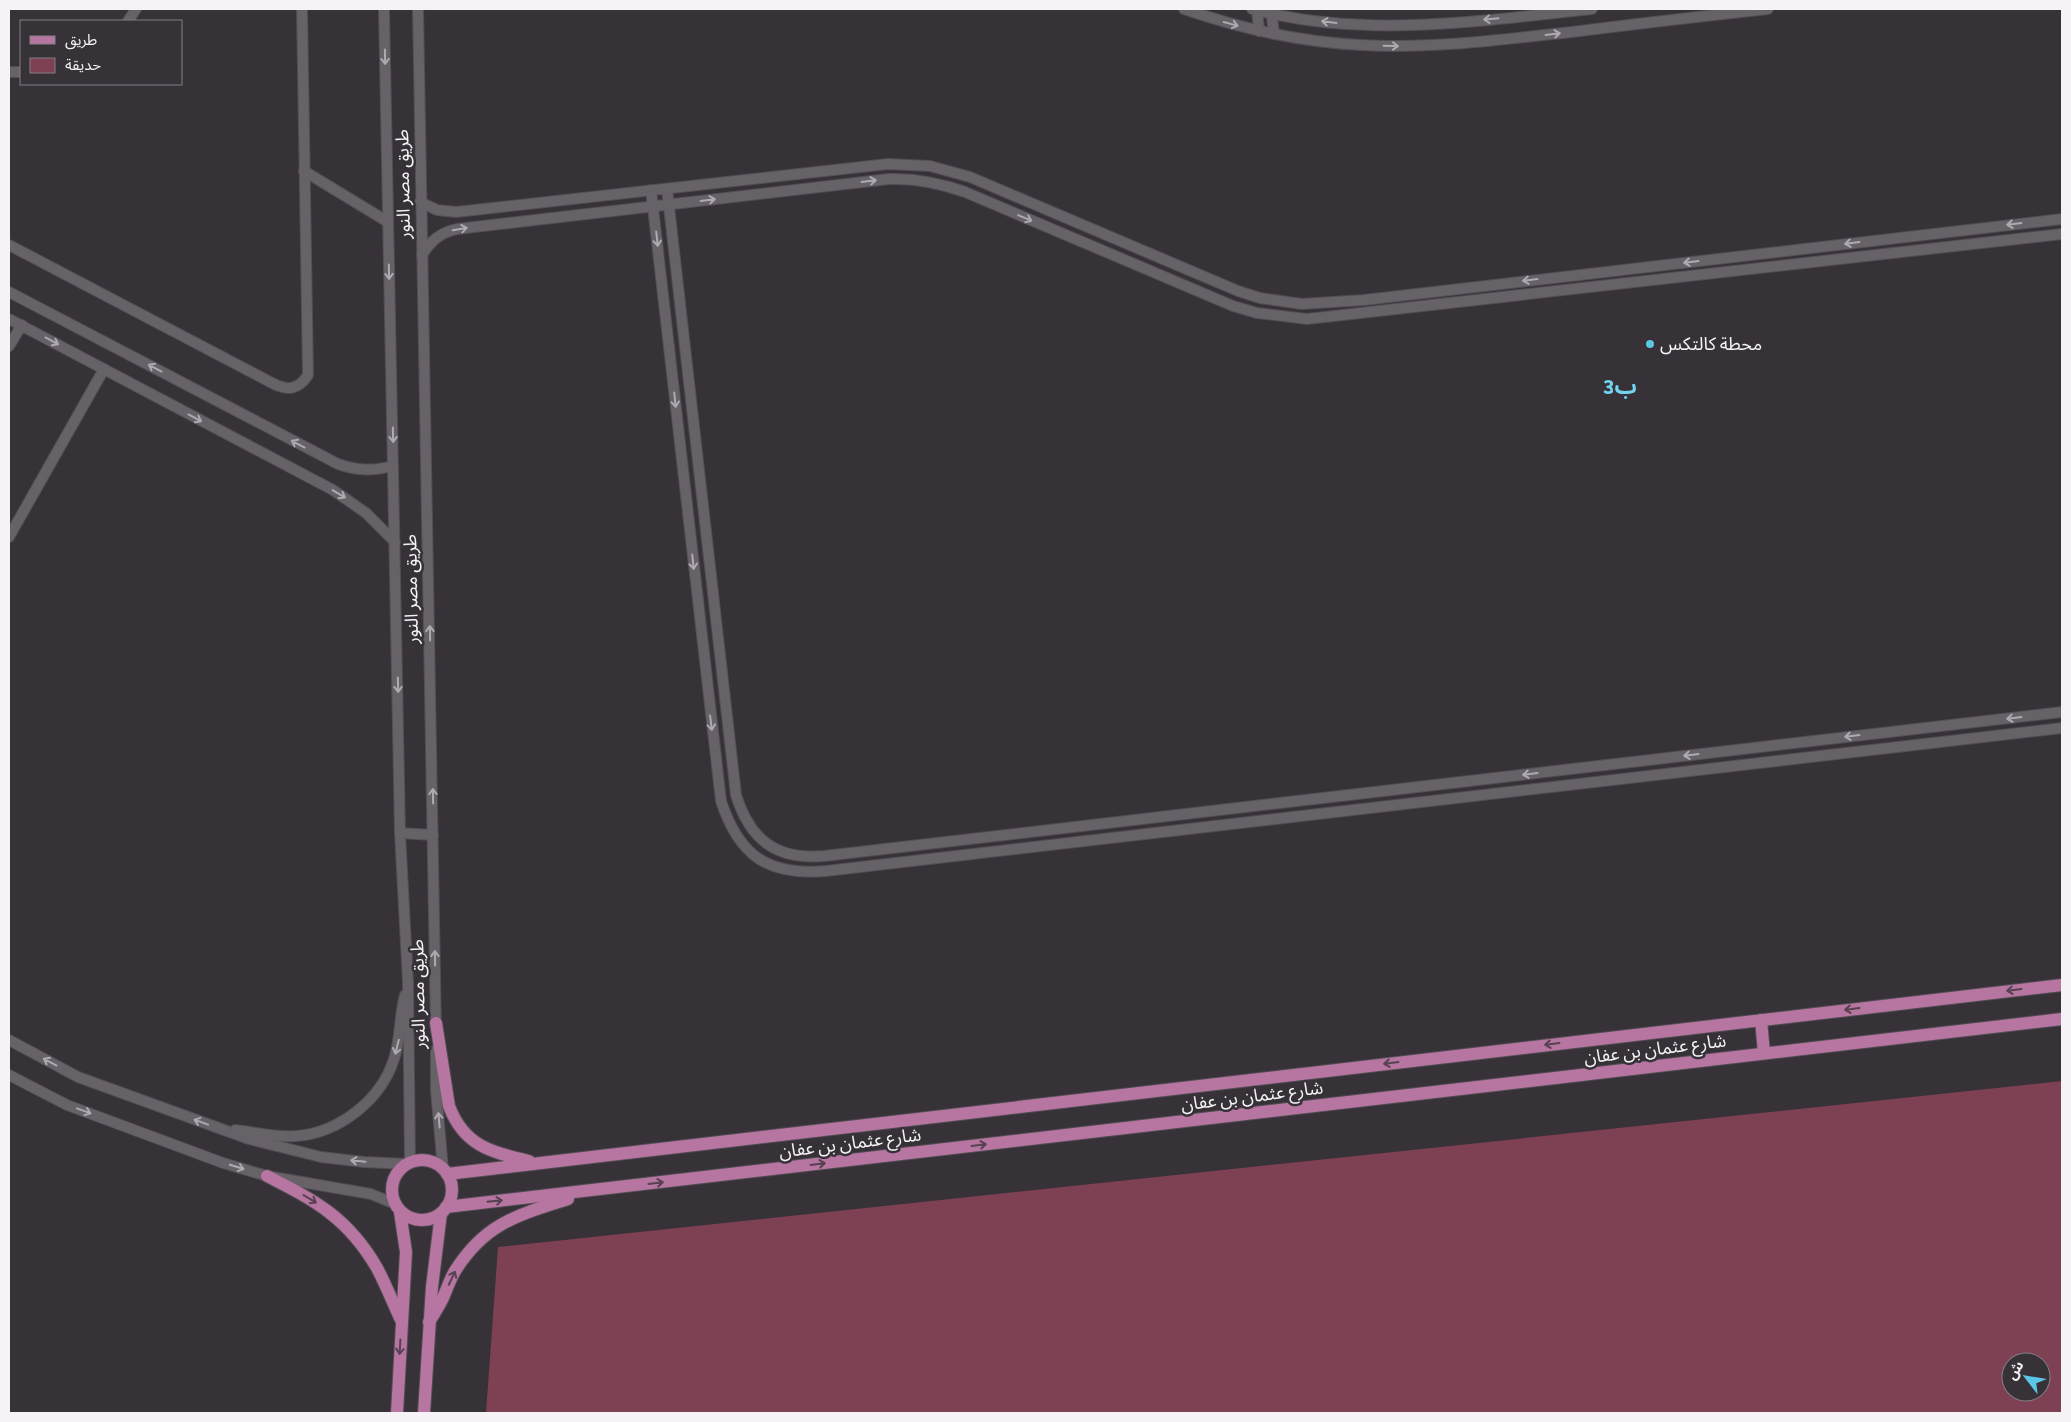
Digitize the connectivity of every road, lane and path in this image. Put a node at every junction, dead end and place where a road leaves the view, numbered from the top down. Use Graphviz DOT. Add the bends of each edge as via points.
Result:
graph roads {
  1 [pos="136,9"];
  2 [pos="302,9"];
  3 [pos="384,9"];
  4 [pos="418,9"];
  5 [pos="1184,9"];
  6 [pos="1256,9"];
  7 [pos="1292,9"];
  8 [pos="1592,9"];
  9 [pos="1768,9"];
  10 [pos="1271,11"];
  11 [pos="1306,19"];
  12 [pos="129,20"];
  13 [pos="1259,31"];
  14 [pos="1274,34"];
  15 [pos="304,171"];
  16 [pos="667,189"];
  17 [pos="651,190"];
  18 [pos="420,202"];
  19 [pos="670,204"];
  20 [pos="653,206"];
  21 [pos="2062,219"];
  22 [pos="388,222"];
  23 [pos="2062,234"];
  24 [pos="9,245"];
  25 [pos="422,255"];
  26 [pos="9,292"];
  27 [pos="9,319"];
  28 [pos="22,326"];
  29 [pos="9,346"];
  30 [pos="104,369"];
  31 [pos="393,466"];
  32 [pos="9,537"];
  33 [pos="395,542"];
  34 [pos="2062,712"];
  35 [pos="2062,728"];
  36 [pos="400,833"];
  37 [pos="433,835"];
  38 [pos="408,982"];
  39 [pos="2062,984"];
  40 [pos="2062,1018"];
  41 [pos="1761,1020"];
  42 [pos="436,1023"];
  43 [pos="9,1040"];
  44 [pos="1764,1053"];
  45 [pos="9,1075"];
  46 [pos="219,1128"];
  47 [pos="408,1163"];
  48 [pos="539,1163"];
  49 [pos="445,1172"];
  50 [pos="267,1176"];
  51 [pos="597,1190"];
  52 [pos="398,1208"];
  53 [pos="444,1210"];
  54 [pos="401,1320"];
  55 [pos="430,1322"];
  56 [pos="397,1413"];
  57 [pos="424,1413"];
  1 -- 12 [label="street"];
  2 -- 15 [label="street"];
  3 -- 22 [label="street, طريق مصر النور, one-way"];
  4 -- 18 [label="street, طريق مصر النور"];
  5 -- 13 [label="street, one-way"];
  6 -- 10 [label="street"];
  6 -- 13 [label="street"];
  7 -- 11 [label="street"];
  8 -- 11 [label="street, one-way" via="1406,25"];
  14 -- 9 [label="street, one-way" via="1362,45 1463,44"];
  10 -- 11 [label="street"];
  10 -- 14 [label="street"];
  13 -- 14 [label="street"];
  15 -- 22 [label="street"];
  15 -- 24 [label="street" via="308,375 302,384 293,388 274,384"];
  16 -- 17 [label="street"];
  16 -- 19 [label="street"];
  21 -- 16 [label="street, one-way" via="1364,300 1302,304 1268,300 1238,291 970,177 930,166 888,164"];
  17 -- 18 [label="street" via="446,212"];
  17 -- 20 [label="street"];
  18 -- 25 [label="street, طريق مصر النور"];
  19 -- 20 [label="street"];
  19 -- 23 [label="street, one-way" via="889,179 928,181 965,192 1233,306 1308,319"];
  34 -- 19 [label="street, one-way" via="824,856 786,853 753,831 742,814 736,795"];
  25 -- 20 [label="street, one-way" via="439,235 457,229"];
  20 -- 35 [label="street, one-way" via="721,801 731,829 740,842 777,868 791,872 826,871"];
  22 -- 31 [label="street, طريق مصر النور, one-way"];
  37 -- 25 [label="street, طريق مصر النور, one-way"];
  31 -- 26 [label="street, one-way" via="366,471 338,464"];
  27 -- 28 [label="street"];
  28 -- 29 [label="street"];
  28 -- 30 [label="street, one-way"];
  30 -- 32 [label="street"];
  30 -- 33 [label="street, one-way" via="333,490 366,513"];
  31 -- 33 [label="street, طريق مصر النور"];
  33 -- 36 [label="street, طريق مصر النور, one-way"];
  36 -- 37 [label="street"];
  36 -- 38 [label="street, طريق مصر النور"];
  42 -- 37 [label="street, طريق مصر النور, one-way"];
  38 -- 46 [label="street, one-way" via="400,1010 400,1036 394,1061 382,1084 346,1119 323,1130 298,1136 272,1136"];
  38 -- 47 [label="street, طريق مصر النور"];
  39 -- 41 [label="main road, شارع عثمان بن عفان, one-way"];
  40 -- 44 [label="main road, شارع عثمان بن عفان"];
  41 -- 44 [label="main road"];
  41 -- 48 [label="main road, شارع عثمان بن عفان, one-way"];
  42 -- 48 [label="main road" via="448,1106 461,1129 492,1152"];
  49 -- 42 [label="street, طريق مصر النور, one-way" via="436,1091"];
  46 -- 43 [label="street, one-way" via="78,1077"];
  51 -- 44 [label="main road, شارع عثمان بن عفان, one-way"];
  45 -- 50 [label="street, one-way" via="67,1105"];
  47 -- 46 [label="street, one-way" via="321,1157 279,1148"];
  47 -- 49 [label="main road" via="417,1160 431,1162"];
  47 -- 52 [label="main road" via="400,1170 392,1186 392,1196"];
  48 -- 49 [label="main road, شارع عثمان بن عفان"];
  49 -- 53 [label="main road" via="452,1191"];
  50 -- 52 [label="street" via="370,1194"];
  50 -- 54 [label="main road, one-way" via="333,1214 350,1232 376,1268"];
  53 -- 51 [label="main road, شارع عثمان بن عفان, one-way"];
  55 -- 51 [label="main road, one-way" via="454,1272 471,1249 492,1230 517,1215"];
  52 -- 53 [label="main road" via="416,1220 424,1220"];
  52 -- 54 [label="main road" via="406,1252"];
  53 -- 55 [label="main road"];
  54 -- 56 [label="main road, one-way"];
  55 -- 57 [label="main road"];
}
